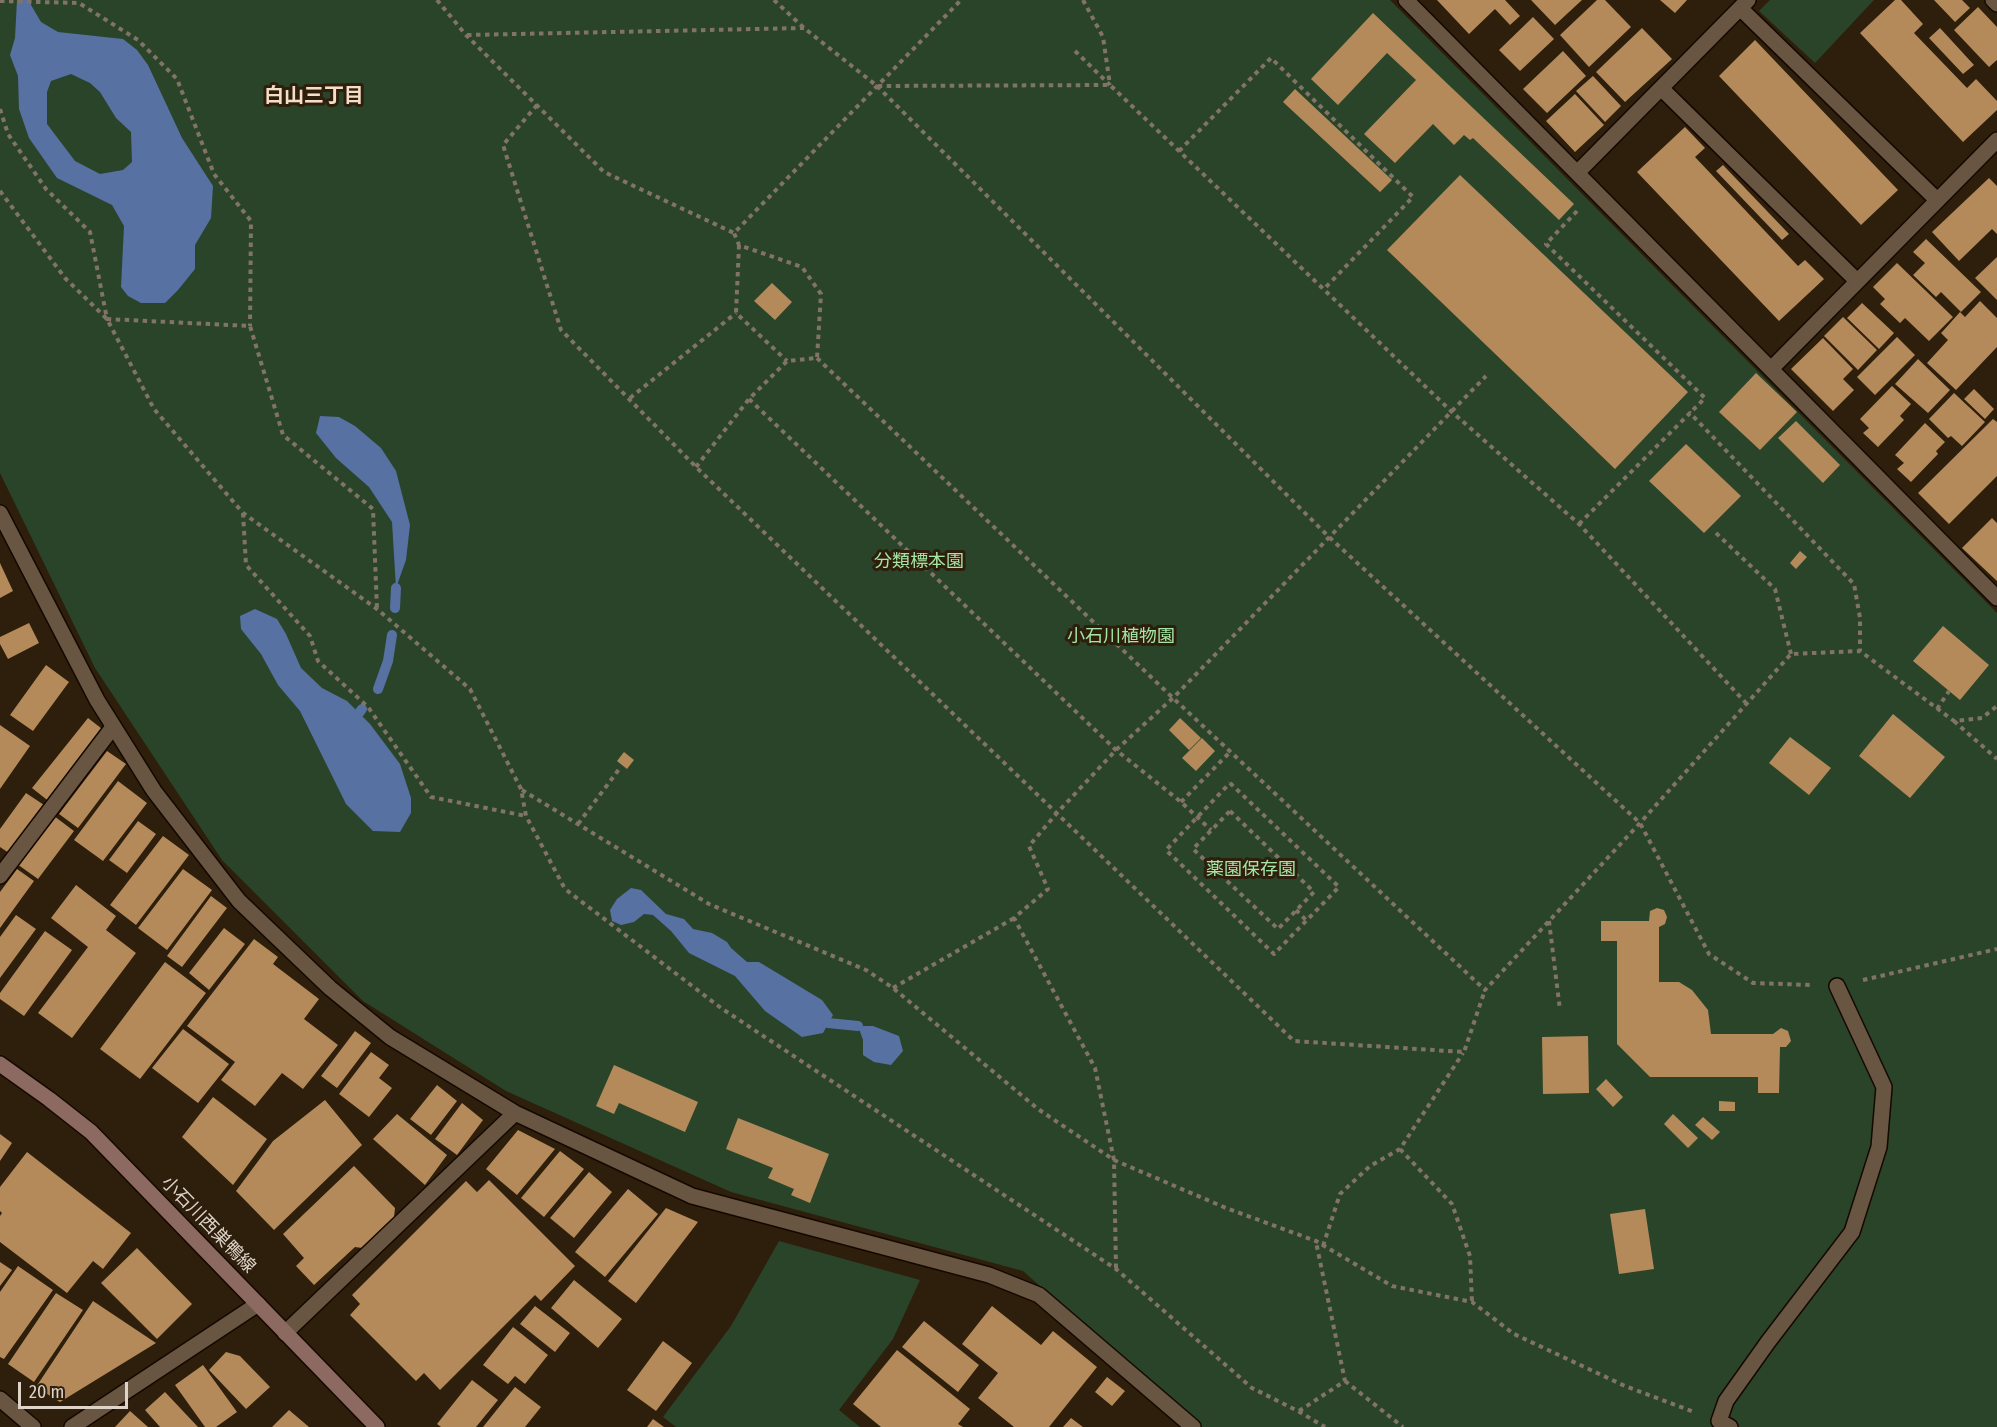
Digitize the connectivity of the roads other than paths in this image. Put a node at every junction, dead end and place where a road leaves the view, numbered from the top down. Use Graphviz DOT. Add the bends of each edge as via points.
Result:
graph roads {
  1 [pos="1406,0"];
  2 [pos="1993,0"];
  3 [pos="1744,4"];
  4 [pos="1997,4"];
  5 [pos="1661,88"];
  6 [pos="1997,140"];
  7 [pos="1577,173"];
  8 [pos="1937,200"];
  9 [pos="1857,281"];
  10 [pos="1771,369"];
  11 [pos="0,513"];
  12 [pos="1997,598"];
  13 [pos="113,727"];
  14 [pos="0,876"];
  15 [pos="1837,986"];
  16 [pos="0,1064"];
  17 [pos="514,1113"];
  18 [pos="258,1304"];
  19 [pos="285,1333"];
  20 [pos="0,1399"];
  21 [pos="1725,1424"];
  22 [pos="33,1427"];
  23 [pos="72,1427"];
  24 [pos="377,1427"];
  25 [pos="1193,1427"];
  1 -- 7 [label="street"];
  2 -- 4 [label="street"];
  3 -- 5 [label="street"];
  3 -- 8 [label="street"];
  5 -- 7 [label="street"];
  5 -- 9 [label="street"];
  6 -- 8 [label="street"];
  7 -- 10 [label="street"];
  8 -- 9 [label="street"];
  9 -- 10 [label="street"];
  10 -- 12 [label="street"];
  11 -- 13 [label="street"];
  13 -- 14 [label="street"];
  13 -- 17 [label="street" via="154,791 239,901 330,988 390,1037"];
  15 -- 21 [label="street" via="1884,1087 1879,1147 1852,1232 1726,1401"];
  16 -- 18 [label="main road, 小石川西巣鴨線" via="91,1132"];
  17 -- 19 [label="street"];
  17 -- 25 [label="street" via="692,1196 989,1275 1039,1295"];
  18 -- 19 [label="main road, 小石川西巣鴨線"];
  18 -- 23 [label="street"];
  19 -- 24 [label="main road, 小石川西巣鴨線"];
  20 -- 22 [label="street"];
}
